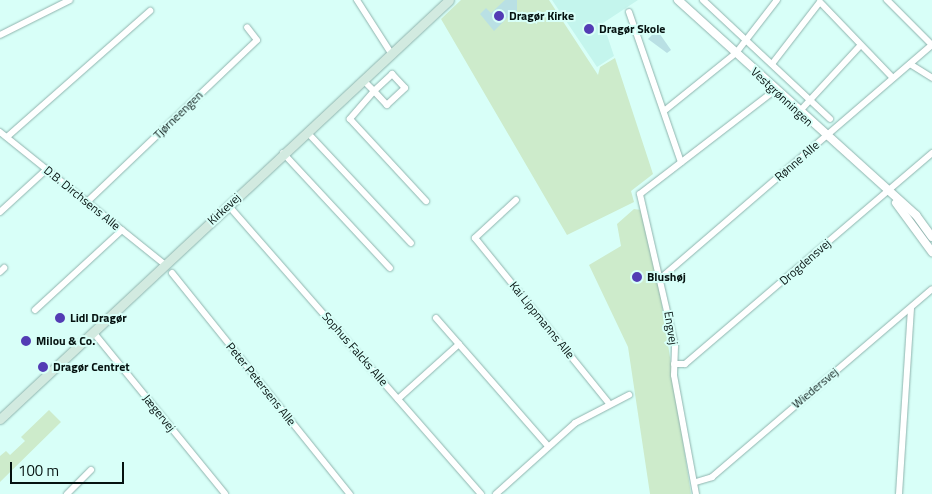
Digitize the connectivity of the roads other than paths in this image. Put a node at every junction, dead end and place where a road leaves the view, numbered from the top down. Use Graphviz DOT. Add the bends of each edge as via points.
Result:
graph roads {
  1 [pos="70,0"];
  2 [pos="357,0"];
  3 [pos="449,0"];
  4 [pos="678,0"];
  5 [pos="703,0"];
  6 [pos="777,0"];
  7 [pos="887,0"];
  8 [pos="821,1"];
  9 [pos="150,11"];
  10 [pos="629,12"];
  11 [pos="247,27"];
  12 [pos="0,35"];
  13 [pos="746,41"];
  14 [pos="932,45"];
  15 [pos="859,48"];
  16 [pos="391,53"];
  17 [pos="736,53"];
  18 [pos="772,64"];
  19 [pos="910,64"];
  20 [pos="894,78"];
  21 [pos="932,78"];
  22 [pos="363,80"];
  23 [pos="775,90"];
  24 [pos="374,91"];
  25 [pos="810,100"];
  26 [pos="664,111"];
  27 [pos="799,112"];
  28 [pos="830,119"];
  29 [pos="0,132"];
  30 [pos="307,132"];
  31 [pos="7,137"];
  32 [pos="825,137"];
  33 [pos="283,153"];
  34 [pos="932,153"];
  35 [pos="681,162"];
  36 [pos="47,169"];
  37 [pos="887,192"];
  38 [pos="516,200"];
  39 [pos="88,201"];
  40 [pos="426,201"];
  41 [pos="228,205"];
  42 [pos="0,212"];
  43 [pos="122,230"];
  44 [pos="932,237"];
  45 [pos="412,243"];
  46 [pos="932,252"];
  47 [pos="164,264"];
  48 [pos="390,268"];
  49 [pos="172,274"];
  50 [pos="662,278"];
  51 [pos="932,289"];
  52 [pos="911,308"];
  53 [pos="35,310"];
  54 [pos="436,318"];
  55 [pos="93,332"];
  56 [pos="458,344"];
  57 [pos="674,364"];
  58 [pos="629,394"];
  59 [pos="398,398"];
  60 [pos="608,402"];
  61 [pos="0,419"];
  62 [pos="548,446"];
  63 [pos="91,470"];
  64 [pos="696,482"];
  65 [pos="67,494"];
  66 [pos="225,494"];
  67 [pos="350,494"];
  68 [pos="481,494"];
  69 [pos="496,494"];
  70 [pos="696,494"];
  71 [pos="899,494"];
  1 -- 12 [label="street"];
  2 -- 16 [label="street"];
  3 -- 16 [label="main road, Kirkevej"];
  4 -- 17 [label="street, Vestgrønningen"];
  5 -- 13 [label="street, Vestgrønningen"];
  6 -- 13 [label="street"];
  7 -- 14 [label="street"];
  8 -- 15 [label="street"];
  8 -- 18 [label="street"];
  9 -- 31 [label="street"];
  10 -- 26 [label="street"];
  11 -- 39 [label="street, Tjørneengen" via="257,40"];
  13 -- 17 [label="street"];
  13 -- 18 [label="street, Vestgrønningen"];
  14 -- 19 [label="street, Rønne Alle"];
  15 -- 20 [label="street"];
  15 -- 25 [label="street"];
  16 -- 22 [label="main road, Kirkevej"];
  17 -- 23 [label="street, Vestgrønningen"];
  17 -- 26 [label="street"];
  18 -- 25 [label="street, Vestgrønningen"];
  19 -- 20 [label="street, Rønne Alle"];
  19 -- 21 [label="street"];
  20 -- 32 [label="street, Rønne Alle"];
  22 -- 24 [label="street"];
  22 -- 30 [label="main road, Kirkevej"];
  23 -- 27 [label="street, Vestgrønningen"];
  23 -- 35 [label="street"];
  24 -- 24 [label="street" via="387,105 405,88 392,74"];
  24 -- 40 [label="street" via="350,119"];
  25 -- 27 [label="street"];
  25 -- 28 [label="street, Vestgrønningen"];
  26 -- 35 [label="street"];
  27 -- 32 [label="street, Vestgrønningen"];
  29 -- 31 [label="street, D.B. Dirchsens Alle"];
  30 -- 33 [label="main road, Kirkevej"];
  30 -- 45 [label="street"];
  31 -- 36 [label="street, D.B. Dirchsens Alle"];
  32 -- 37 [label="street, Vestgrønningen"];
  32 -- 50 [label="street, Rønne Alle"];
  33 -- 41 [label="main road, Kirkevej"];
  33 -- 48 [label="street"];
  34 -- 37 [label="street, Drogdensvej"];
  35 -- 50 [label="street, Engvej" via="640,194"];
  36 -- 39 [label="street, D.B. Dirchsens Alle"];
  36 -- 42 [label="street"];
  37 -- 44 [label="street, Vestgrønningen" via="916,216"];
  37 -- 46 [label="street, Vestgrønningen"];
  37 -- 57 [label="street, Drogdensvej" via="685,364"];
  38 -- 60 [label="street, Kai Lippmanns Alle" via="475,238"];
  39 -- 43 [label="street, D.B. Dirchsens Alle"];
  41 -- 47 [label="main road, Kirkevej"];
  41 -- 59 [label="street, Sophus Falcks Alle"];
  43 -- 47 [label="street, D.B. Dirchsens Alle"];
  43 -- 53 [label="street"];
  47 -- 55 [label="main road, Kirkevej"];
  49 -- 67 [label="street, Peter Petersens Alle"];
  50 -- 57 [label="street, Engvej"];
  51 -- 52 [label="street, Wiedersvej"];
  52 -- 64 [label="street, Wiedersvej" via="712,477"];
  52 -- 71 [label="street"];
  54 -- 56 [label="street"];
  55 -- 61 [label="main road, Kirkevej"];
  55 -- 66 [label="street, Jægervej"];
  56 -- 59 [label="street"];
  56 -- 62 [label="street"];
  57 -- 64 [label="street, Engvej"];
  58 -- 60 [label="street"];
  59 -- 68 [label="street, Sophus Falcks Alle"];
  60 -- 62 [label="street"];
  62 -- 69 [label="street"];
  63 -- 65 [label="street"];
  64 -- 70 [label="street, Engvej"];
}
